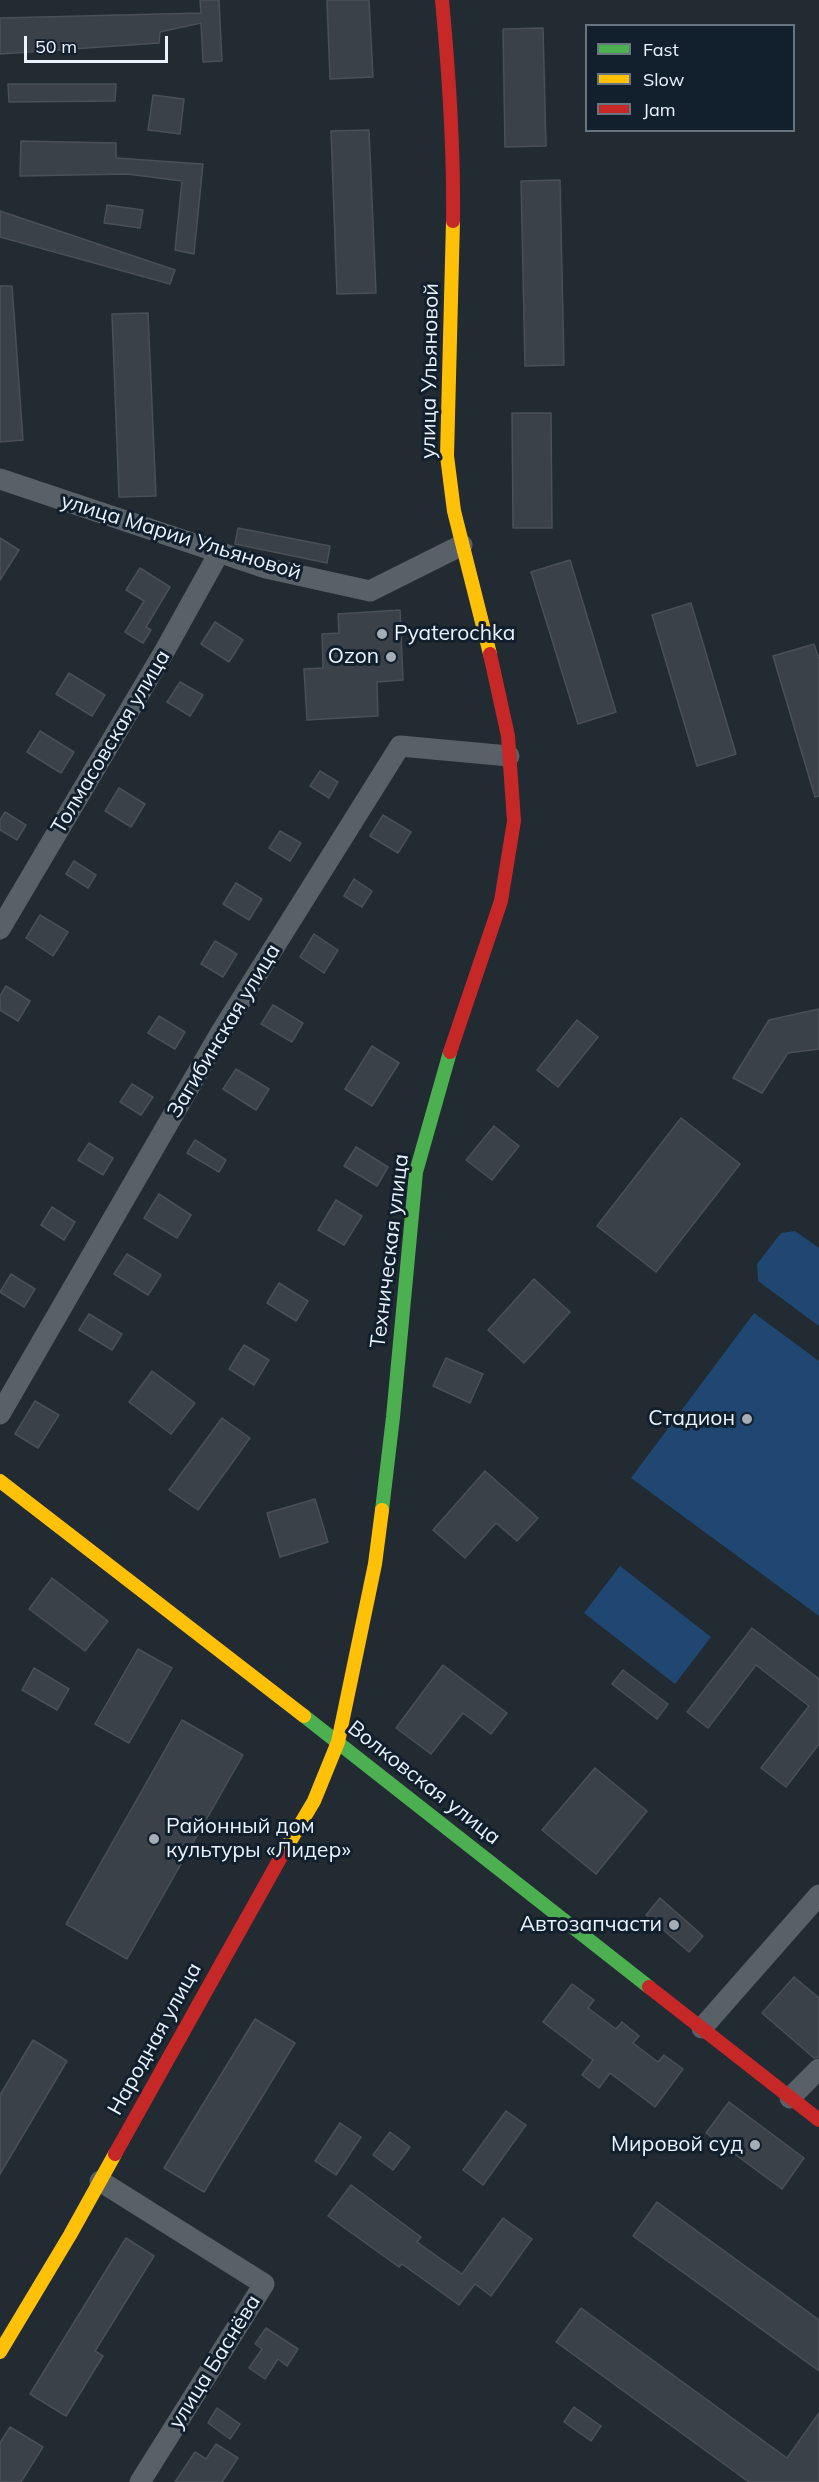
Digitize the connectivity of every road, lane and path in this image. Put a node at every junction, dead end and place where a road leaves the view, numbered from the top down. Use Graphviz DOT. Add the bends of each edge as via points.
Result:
graph roads {
  1 [pos="442,0"];
  2 [pos="1,481"];
  3 [pos="462,545"];
  4 [pos="219,553"];
  5 [pos="508,746"];
  6 [pos="0,929"];
  7 [pos="0,1414"];
  8 [pos="0,1481"];
  9 [pos="338,1742"];
  10 [pos="819,1895"];
  11 [pos="702,2028"];
  12 [pos="819,2069"];
  13 [pos="790,2098"];
  14 [pos="819,2120"];
  15 [pos="100,2181"];
  16 [pos="0,2352"];
  17 [pos="140,2482"];
  1 -- 3 [label="street, улица Ульяновой" via="454,159 447,456"];
  2 -- 4 [label="street, улица Марии Ульяновой"];
  3 -- 4 [label="street, улица Марии Ульяновой" via="370,591 266,568"];
  3 -- 5 [label="street, улица Ульяновой"];
  4 -- 6 [label="street, Толмасовская улица"];
  5 -- 7 [label="street, Загибинская улица" via="400,746 221,1032"];
  5 -- 9 [label="street, Техническая улица" via="514,821 501,901 451,1049 416,1172 375,1564"];
  8 -- 9 [label="street, Волковская улица"];
  9 -- 11 [label="street, Волковская улица"];
  9 -- 15 [label="street, Народная улица" via="314,1802"];
  10 -- 11 [label="street"];
  11 -- 13 [label="street, Волковская улица"];
  12 -- 13 [label="street"];
  13 -- 14 [label="street, Волковская улица"];
  15 -- 16 [label="street, Народная улица"];
  15 -- 17 [label="street, улица Баснёва" via="264,2284"];
}
